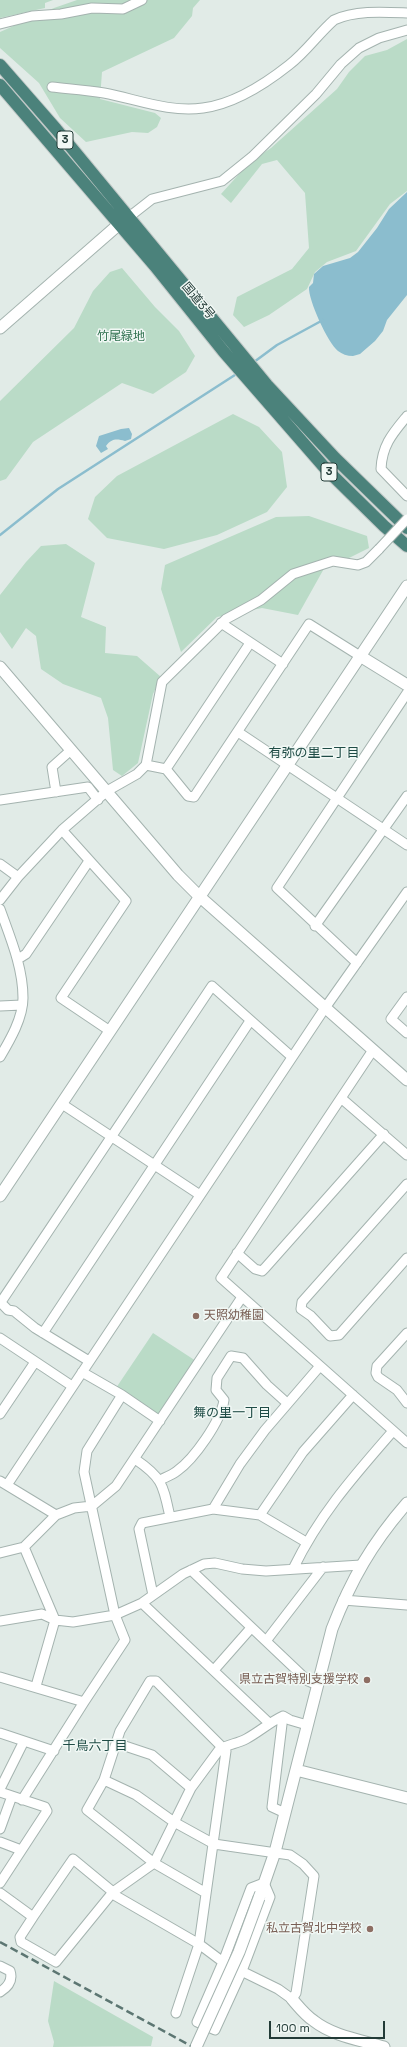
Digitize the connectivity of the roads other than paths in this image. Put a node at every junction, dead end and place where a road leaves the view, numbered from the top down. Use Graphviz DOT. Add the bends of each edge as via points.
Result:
graph roads {
  1 [pos="142,0"];
  2 [pos="407,13"];
  3 [pos="0,24"];
  4 [pos="407,30"];
  5 [pos="0,65"];
  6 [pos="0,85"];
  7 [pos="52,87"];
  8 [pos="129,217"];
  9 [pos="119,224"];
  10 [pos="0,321"];
  11 [pos="0,328"];
  12 [pos="263,388"];
  13 [pos="407,416"];
  14 [pos="407,496"];
  15 [pos="407,520"];
  16 [pos="407,528"];
  17 [pos="407,546"];
  18 [pos="407,586"];
  19 [pos="221,624"];
  20 [pos="250,642"];
  21 [pos="360,656"];
  22 [pos="283,664"];
  23 [pos="0,667"];
  24 [pos="407,685"];
  25 [pos="407,693"];
  26 [pos="238,732"];
  27 [pos="71,750"];
  28 [pos="146,765"];
  29 [pos="287,765"];
  30 [pos="166,769"];
  31 [pos="107,791"];
  32 [pos="56,792"];
  33 [pos="407,796"];
  34 [pos="337,798"];
  35 [pos="0,800"];
  36 [pos="98,800"];
  37 [pos="384,829"];
  38 [pos="62,830"];
  39 [pos="407,845"];
  40 [pos="89,861"];
  41 [pos="0,864"];
  42 [pos="18,877"];
  43 [pos="407,892"];
  44 [pos="199,896"];
  45 [pos="0,900"];
  46 [pos="0,909"];
  47 [pos="315,926"];
  48 [pos="18,960"];
  49 [pos="357,963"];
  50 [pos="407,997"];
  51 [pos="0,1006"];
  52 [pos="22,1006"];
  53 [pos="325,1008"];
  54 [pos="250,1021"];
  55 [pos="110,1030"];
  56 [pos="407,1033"];
  57 [pos="373,1050"];
  58 [pos="0,1057"];
  59 [pos="292,1057"];
  60 [pos="407,1080"];
  61 [pos="341,1098"];
  62 [pos="62,1104"];
  63 [pos="384,1134"];
  64 [pos="111,1136"];
  65 [pos="407,1155"];
  66 [pos="154,1165"];
  67 [pos="407,1184"];
  68 [pos="0,1196"];
  69 [pos="200,1196"];
  70 [pos="238,1253"];
  71 [pos="407,1258"];
  72 [pos="242,1297"];
  73 [pos="0,1302"];
  74 [pos="43,1333"];
  75 [pos="407,1333"];
  76 [pos="0,1338"];
  77 [pos="89,1361"];
  78 [pos="35,1362"];
  79 [pos="320,1366"];
  80 [pos="82,1372"];
  81 [pos="72,1386"];
  82 [pos="122,1395"];
  83 [pos="353,1395"];
  84 [pos="287,1403"];
  85 [pos="407,1403"];
  86 [pos="0,1414"];
  87 [pos="160,1421"];
  88 [pos="393,1431"];
  89 [pos="407,1443"];
  90 [pos="135,1458"];
  91 [pos="160,1480"];
  92 [pos="3,1483"];
  93 [pos="407,1503"];
  94 [pos="92,1506"];
  95 [pos="213,1509"];
  96 [pos="56,1515"];
  97 [pos="260,1515"];
  98 [pos="170,1517"];
  99 [pos="306,1542"];
  100 [pos="24,1547"];
  101 [pos="0,1552"];
  102 [pos="361,1565"];
  103 [pos="322,1567"];
  104 [pos="191,1570"];
  105 [pos="293,1570"];
  106 [pos="154,1595"];
  107 [pos="343,1600"];
  108 [pos="406,1602"];
  109 [pos="142,1603"];
  110 [pos="115,1615"];
  111 [pos="55,1620"];
  112 [pos="0,1621"];
  113 [pos="252,1628"];
  114 [pos="266,1641"];
  115 [pos="214,1670"];
  116 [pos="0,1676"];
  117 [pos="317,1685"];
  118 [pos="36,1686"];
  119 [pos="84,1702"];
  120 [pos="284,1716"];
  121 [pos="269,1722"];
  122 [pos="307,1725"];
  123 [pos="0,1733"];
  124 [pos="24,1741"];
  125 [pos="116,1744"];
  126 [pos="224,1747"];
  127 [pos="54,1751"];
  128 [pos="296,1770"];
  129 [pos="104,1780"];
  130 [pos="191,1788"];
  131 [pos="0,1790"];
  132 [pos="12,1796"];
  133 [pos="407,1798"];
  134 [pos="22,1800"];
  135 [pos="285,1814"];
  136 [pos="174,1822"];
  137 [pos="0,1829"];
  138 [pos="0,1842"];
  139 [pos="214,1844"];
  140 [pos="20,1850"];
  141 [pos="275,1852"];
  142 [pos="154,1863"];
  143 [pos="0,1883"];
  144 [pos="264,1883"];
  145 [pos="113,1892"];
  146 [pos="0,1893"];
  147 [pos="206,1893"];
  148 [pos="33,1917"];
  149 [pos="199,1944"];
  150 [pos="223,1962"];
  151 [pos="0,1966"];
  152 [pos="242,1971"];
  153 [pos="0,1992"];
  154 [pos="292,1999"];
  155 [pos="176,2014"];
  156 [pos="196,2047"];
  157 [pos="384,2047"];
  1 -- 3 [label="street" via="123,8 92,8 32,16"];
  2 -- 7 [label="street" via="361,13 334,20 289,65 261,85 218,105 202,108 158,106 104,93"];
  4 -- 8 [label="street" via="379,38 359,48 253,156 222,181 152,199"];
  5 -- 8 [label="highway, 国道3号 / 3"];
  6 -- 9 [label="highway, 国道3号 / 3"];
  8 -- 9 [label="street"];
  8 -- 12 [label="highway, 国道3号 / 3" via="234,344"];
  9 -- 10 [label="street" via="105,231"];
  9 -- 11 [label="street"];
  9 -- 12 [label="highway, 国道3号 / 3" via="224,352"];
  12 -- 16 [label="highway, 国道3号 / 3"];
  12 -- 17 [label="highway, 国道3号 / 3" via="348,491"];
  13 -- 14 [label="street" via="389,437 381,468"];
  15 -- 19 [label="street, bridge" via="366,562 358,565 333,561 293,574 261,600"];
  18 -- 21 [label="street"];
  19 -- 20 [label="street"];
  19 -- 28 [label="street" via="162,682"];
  20 -- 22 [label="street"];
  20 -- 30 [label="street"];
  21 -- 22 [label="street" via="309,624"];
  21 -- 24 [label="street"];
  21 -- 29 [label="street"];
  22 -- 26 [label="street"];
  23 -- 27 [label="street"];
  25 -- 34 [label="street"];
  26 -- 29 [label="street"];
  26 -- 30 [label="street" via="194,797 188,796"];
  27 -- 31 [label="street"];
  27 -- 32 [label="street" via="52,768"];
  28 -- 30 [label="street"];
  28 -- 31 [label="street" via="137,774"];
  29 -- 34 [label="street"];
  29 -- 44 [label="street"];
  31 -- 36 [label="street"];
  31 -- 44 [label="street"];
  32 -- 35 [label="street"];
  32 -- 36 [label="street" via="88,787"];
  33 -- 37 [label="street"];
  34 -- 37 [label="street"];
  34 -- 47 [label="street" via="277,888"];
  36 -- 38 [label="street"];
  37 -- 39 [label="street"];
  37 -- 47 [label="street"];
  38 -- 40 [label="street"];
  38 -- 42 [label="street"];
  40 -- 48 [label="street" via="26,954"];
  40 -- 55 [label="street" via="126,901 61,998"];
  41 -- 42 [label="street"];
  42 -- 45 [label="street"];
  43 -- 49 [label="street"];
  44 -- 53 [label="street"];
  44 -- 55 [label="street"];
  46 -- 48 [label="street"];
  47 -- 49 [label="street"];
  48 -- 52 [label="street"];
  49 -- 53 [label="street"];
  50 -- 56 [label="street" via="392,1019"];
  51 -- 52 [label="street"];
  52 -- 58 [label="street"];
  53 -- 57 [label="street"];
  53 -- 59 [label="street"];
  54 -- 59 [label="street"];
  54 -- 64 [label="street" via="212,986"];
  54 -- 66 [label="street"];
  55 -- 62 [label="street"];
  57 -- 60 [label="street"];
  57 -- 61 [label="street"];
  59 -- 69 [label="street"];
  61 -- 63 [label="street"];
  61 -- 70 [label="street"];
  62 -- 64 [label="street"];
  62 -- 68 [label="street"];
  63 -- 65 [label="street"];
  63 -- 70 [label="street" via="262,1271 255,1269"];
  64 -- 66 [label="street"];
  64 -- 73 [label="street"];
  66 -- 69 [label="street"];
  66 -- 74 [label="street"];
  67 -- 71 [label="street" via="302,1302 301,1309 330,1336 339,1335"];
  69 -- 77 [label="street"];
  70 -- 72 [label="street" via="221,1278"];
  72 -- 79 [label="street"];
  72 -- 87 [label="street"];
  73 -- 74 [label="street"];
  74 -- 77 [label="street"];
  75 -- 85 [label="street" via="377,1366 376,1374 397,1390"];
  76 -- 78 [label="street"];
  77 -- 80 [label="street"];
  78 -- 81 [label="street"];
  78 -- 86 [label="street"];
  79 -- 83 [label="street"];
  79 -- 84 [label="street"];
  80 -- 81 [label="street"];
  80 -- 82 [label="street"];
  81 -- 92 [label="street"];
  82 -- 87 [label="street"];
  82 -- 94 [label="street" via="87,1451 84,1472"];
  83 -- 88 [label="street"];
  83 -- 97 [label="street" via="303,1452"];
  84 -- 91 [label="street" via="243,1358 231,1356 217,1378 216,1390 224,1400 219,1416 192,1457 177,1471"];
  84 -- 95 [label="street" via="240,1464"];
  87 -- 90 [label="street"];
  88 -- 89 [label="street"];
  88 -- 99 [label="street" via="343,1488"];
  90 -- 91 [label="street"];
  90 -- 94 [label="street" via="116,1486"];
  91 -- 98 [label="street"];
  92 -- 96 [label="street"];
  93 -- 102 [label="street"];
  94 -- 96 [label="street" via="74,1508"];
  94 -- 110 [label="street"];
  95 -- 97 [label="street"];
  95 -- 98 [label="street"];
  96 -- 100 [label="street"];
  97 -- 99 [label="street"];
  98 -- 106 [label="street" via="142,1523 139,1530"];
  99 -- 105 [label="street"];
  100 -- 101 [label="street"];
  100 -- 111 [label="street"];
  102 -- 103 [label="street"];
  102 -- 107 [label="street"];
  103 -- 105 [label="street"];
  103 -- 114 [label="street"];
  104 -- 105 [label="street" via="204,1564 215,1563 242,1569"];
  104 -- 106 [label="street"];
  104 -- 113 [label="street"];
  106 -- 109 [label="street"];
  107 -- 108 [label="street"];
  107 -- 117 [label="street" via="332,1629"];
  109 -- 110 [label="street"];
  109 -- 115 [label="street"];
  110 -- 111 [label="street" via="73,1622"];
  110 -- 119 [label="street" via="125,1640"];
  111 -- 112 [label="street" via="42,1614"];
  111 -- 118 [label="street"];
  113 -- 114 [label="street"];
  113 -- 115 [label="street"];
  114 -- 117 [label="street" via="308,1681"];
  115 -- 121 [label="street"];
  116 -- 118 [label="street"];
  117 -- 122 [label="street"];
  118 -- 119 [label="street"];
  119 -- 127 [label="street"];
  120 -- 121 [label="street"];
  120 -- 122 [label="street"];
  120 -- 135 [label="street" via="272,1807"];
  121 -- 126 [label="street" via="245,1740"];
  122 -- 128 [label="street"];
  123 -- 124 [label="street"];
  124 -- 127 [label="street"];
  124 -- 131 [label="street"];
  125 -- 126 [label="street" via="134,1705 150,1681 156,1681"];
  125 -- 129 [label="street"];
  125 -- 130 [label="street" via="152,1756"];
  126 -- 130 [label="street"];
  126 -- 139 [label="street" via="226,1751"];
  127 -- 134 [label="street"];
  128 -- 133 [label="street"];
  128 -- 135 [label="street"];
  129 -- 136 [label="street" via="136,1795"];
  129 -- 142 [label="street" via="87,1810"];
  130 -- 136 [label="street"];
  131 -- 132 [label="street"];
  132 -- 134 [label="street"];
  132 -- 137 [label="street"];
  134 -- 140 [label="street" via="46,1807 47,1811"];
  135 -- 141 [label="street"];
  136 -- 139 [label="street"];
  136 -- 142 [label="street"];
  138 -- 140 [label="street"];
  139 -- 141 [label="street"];
  139 -- 147 [label="street"];
  140 -- 143 [label="street"];
  141 -- 144 [label="street"];
  141 -- 154 [label="street" via="290,1855 314,1876 300,1981"];
  142 -- 145 [label="street"];
  142 -- 147 [label="street"];
  144 -- 150 [label="street" via="251,1888"];
  144 -- 152 [label="street" via="270,1897"];
  144 -- 156 [label="street, bridge" via="233,1965"];
  145 -- 148 [label="street" via="73,1859"];
  145 -- 148 [label="street" via="56,1962 21,1942 20,1938"];
  145 -- 149 [label="street"];
  146 -- 148 [label="street"];
  147 -- 149 [label="street"];
  149 -- 150 [label="street"];
  149 -- 155 [label="street"];
  150 -- 152 [label="street"];
  150 -- 152 [label="street" via="196,2022 215,2030"];
  151 -- 153 [label="street" via="10,1971 12,1976 8,1987"];
  152 -- 154 [label="street"];
  154 -- 157 [label="street" via="306,2015 321,2026 338,2034"];
}
